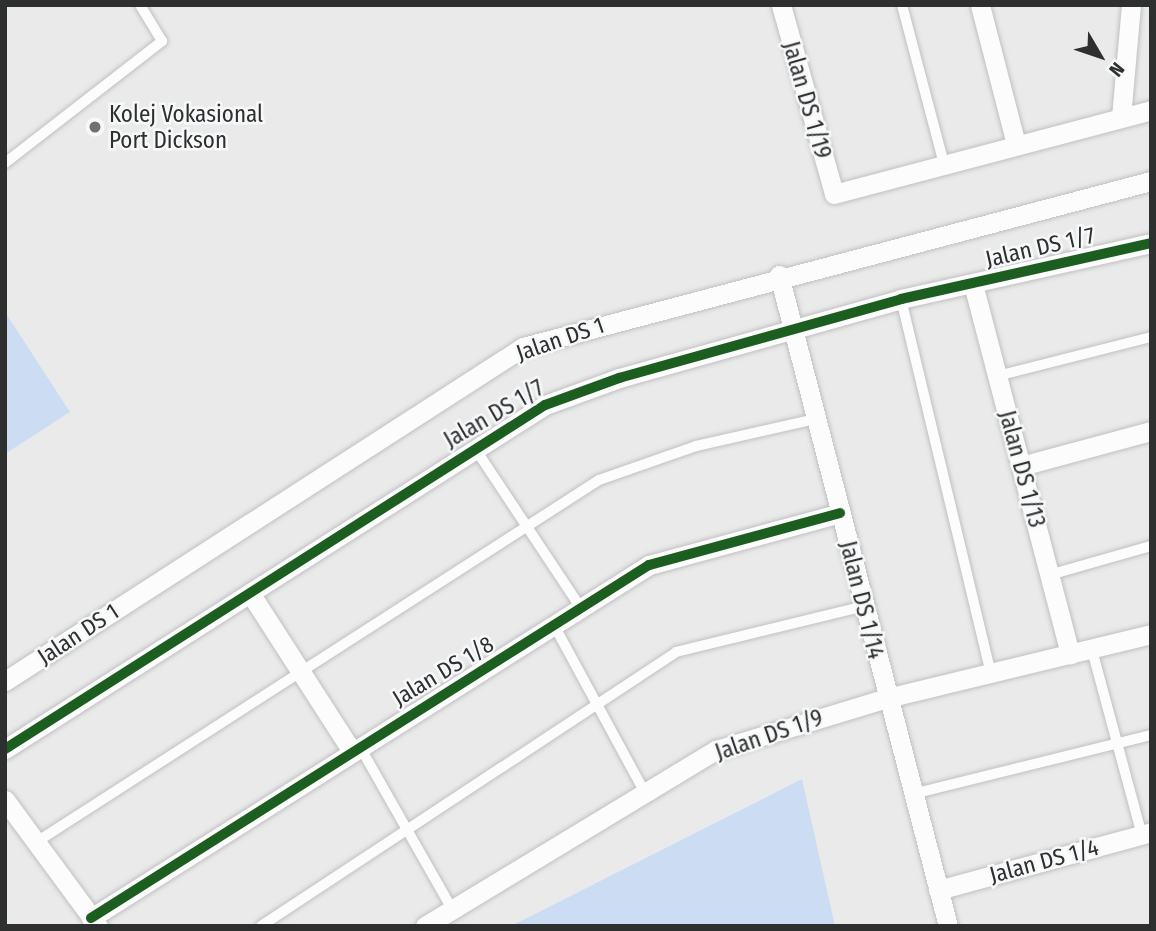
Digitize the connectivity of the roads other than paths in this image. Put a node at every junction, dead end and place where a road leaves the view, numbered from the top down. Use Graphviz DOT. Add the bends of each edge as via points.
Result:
graph roads {
  1 [pos="140,5"];
  2 [pos="780,5"];
  3 [pos="902,5"];
  4 [pos="980,5"];
  5 [pos="1131,5"];
  6 [pos="1151,110"];
  7 [pos="1121,117"];
  8 [pos="1016,144"];
  9 [pos="5,163"];
  10 [pos="944,164"];
  11 [pos="1151,181"];
  12 [pos="1151,243"];
  13 [pos="779,275"];
  14 [pos="973,284"];
  15 [pos="901,299"];
  16 [pos="793,329"];
  17 [pos="1151,337"];
  18 [pos="997,376"];
  19 [pos="816,419"];
  20 [pos="1151,431"];
  21 [pos="474,447"];
  22 [pos="1021,466"];
  23 [pos="840,513"];
  24 [pos="526,526"];
  25 [pos="1151,546"];
  26 [pos="1049,575"];
  27 [pos="250,593"];
  28 [pos="864,606"];
  29 [pos="582,608"];
  30 [pos="555,627"];
  31 [pos="1151,634"];
  32 [pos="1092,650"];
  33 [pos="1070,654"];
  34 [pos="299,668"];
  35 [pos="991,675"];
  36 [pos="5,681"];
  37 [pos="887,698"];
  38 [pos="596,703"];
  39 [pos="1151,735"];
  40 [pos="1117,744"];
  41 [pos="356,748"];
  42 [pos="5,749"];
  43 [pos="643,789"];
  44 [pos="913,794"];
  45 [pos="5,800"];
  46 [pos="407,829"];
  47 [pos="1146,834"];
  48 [pos="38,841"];
  49 [pos="938,890"];
  50 [pos="452,909"];
  51 [pos="94,922"];
  52 [pos="261,926"];
  53 [pos="425,926"];
  54 [pos="948,926"];
  1 -- 9 [label="lane" via="162,41"];
  2 -- 10 [label="street, Jalan DS 1/19" via="834,194"];
  3 -- 10 [label="lane"];
  4 -- 8 [label="street"];
  5 -- 7 [label="street"];
  6 -- 7 [label="street"];
  7 -- 8 [label="street"];
  8 -- 10 [label="street"];
  11 -- 13 [label="street, Jalan DS 1"];
  12 -- 14 [label="street, Jalan DS 1/7"];
  13 -- 16 [label="street, Jalan DS 1/14"];
  13 -- 36 [label="street, Jalan DS 1" via="523,346"];
  14 -- 15 [label="street, Jalan DS 1/7"];
  14 -- 18 [label="street, Jalan DS 1/13"];
  15 -- 16 [label="street, Jalan DS 1/7"];
  15 -- 35 [label="lane"];
  16 -- 19 [label="street, Jalan DS 1/14"];
  16 -- 21 [label="street, Jalan DS 1/7" via="620,378 545,405"];
  17 -- 18 [label="lane"];
  18 -- 22 [label="street, Jalan DS 1/13"];
  19 -- 23 [label="street, Jalan DS 1/14"];
  19 -- 24 [label="lane" via="696,446 598,480"];
  20 -- 22 [label="street"];
  21 -- 24 [label="lane"];
  21 -- 27 [label="street, Jalan DS 1/7"];
  22 -- 26 [label="street, Jalan DS 1/13"];
  23 -- 28 [label="street, Jalan DS 1/14"];
  23 -- 29 [label="street, Jalan DS 1/8" via="649,565"];
  24 -- 29 [label="lane"];
  24 -- 34 [label="lane"];
  25 -- 26 [label="lane"];
  26 -- 33 [label="street, Jalan DS 1/13"];
  27 -- 34 [label="street"];
  27 -- 42 [label="street, Jalan DS 1/7"];
  28 -- 37 [label="street, Jalan DS 1/14"];
  28 -- 38 [label="lane" via="676,652"];
  29 -- 30 [label="street, Jalan DS 1/8"];
  30 -- 38 [label="lane"];
  30 -- 41 [label="street, Jalan DS 1/8"];
  31 -- 32 [label="street, Jalan DS 1/9"];
  32 -- 33 [label="street, Jalan DS 1/9"];
  32 -- 40 [label="lane"];
  33 -- 35 [label="street, Jalan DS 1/9"];
  34 -- 41 [label="street"];
  34 -- 48 [label="lane"];
  35 -- 37 [label="street, Jalan DS 1/9"];
  37 -- 43 [label="street, Jalan DS 1/9" via="716,750"];
  37 -- 44 [label="street, Jalan DS 1/14"];
  38 -- 43 [label="lane"];
  38 -- 46 [label="lane"];
  39 -- 40 [label="lane"];
  40 -- 44 [label="lane"];
  40 -- 47 [label="lane"];
  41 -- 46 [label="lane"];
  41 -- 51 [label="street, Jalan DS 1/8"];
  43 -- 50 [label="street, Jalan DS 1/9"];
  44 -- 49 [label="street, Jalan DS 1/14"];
  45 -- 48 [label="street"];
  46 -- 50 [label="lane"];
  46 -- 52 [label="lane"];
  47 -- 49 [label="street, Jalan DS 1/4"];
  48 -- 51 [label="street"];
  49 -- 54 [label="street, Jalan DS 1/14"];
  50 -- 53 [label="street, Jalan DS 1/9"];
}
